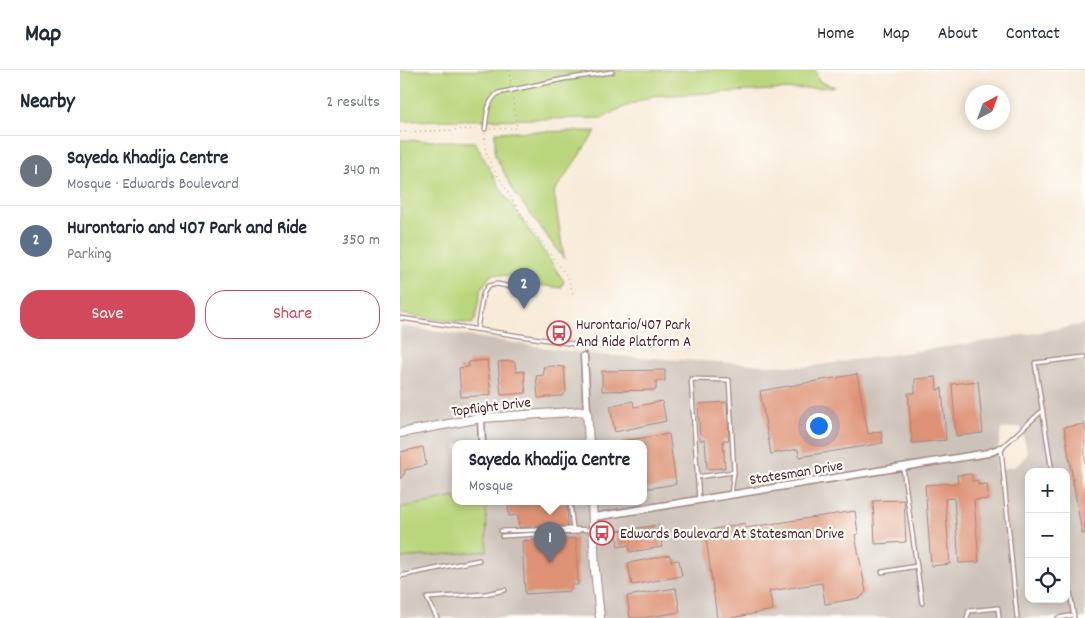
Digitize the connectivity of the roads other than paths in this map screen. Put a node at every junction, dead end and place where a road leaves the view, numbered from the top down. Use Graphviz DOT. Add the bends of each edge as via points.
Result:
graph roads {
  1 [pos="612,72"];
  2 [pos="485,129"];
  3 [pos="526,290"];
  4 [pos="400,318"];
  5 [pos="477,329"];
  6 [pos="581,345"];
  7 [pos="584,356"];
  8 [pos="1085,357"];
  9 [pos="1043,410"];
  10 [pos="587,411"];
  11 [pos="481,418"];
  12 [pos="400,433"];
  13 [pos="482,440"];
  14 [pos="589,440"];
  15 [pos="1002,448"];
  16 [pos="903,467"];
  17 [pos="1051,468"];
  18 [pos="734,472"];
  19 [pos="698,477"];
  20 [pos="731,496"];
  21 [pos="699,501"];
  22 [pos="570,505"];
  23 [pos="592,505"];
  24 [pos="594,517"];
  25 [pos="572,529"];
  26 [pos="581,530"];
  27 [pos="594,530"];
  28 [pos="501,531"];
  29 [pos="502,536"];
  30 [pos="479,560"];
  31 [pos="917,566"];
  32 [pos="882,572"];
  33 [pos="400,576"];
  34 [pos="505,590"];
  35 [pos="1070,590"];
  36 [pos="922,603"];
  37 [pos="1074,616"];
  38 [pos="437,618"];
  39 [pos="600,618"];
  40 [pos="967,618"];
  41 [pos="999,618"];
  42 [pos="1017,618"];
  43 [pos="1058,618"];
  1 -- 2 [label="lane" via="502,91 491,98"];
  3 -- 5 [label="lane" via="497,284 488,286 483,294"];
  4 -- 5 [label="lane"];
  5 -- 6 [label="lane"];
  7 -- 10 [label="street"];
  8 -- 9 [label="lane" via="1035,363"];
  9 -- 15 [label="lane"];
  9 -- 17 [label="lane"];
  10 -- 11 [label="street, Topflight Drive"];
  10 -- 14 [label="street"];
  11 -- 12 [label="street, Topflight Drive"];
  11 -- 13 [label="street"];
  15 -- 16 [label="street, Statesman Drive"];
  15 -- 42 [label="lane"];
  16 -- 20 [label="street, Statesman Drive"];
  16 -- 31 [label="lane"];
  18 -- 19 [label="lane"];
  18 -- 19 [label="lane" via="729,380 691,379"];
  18 -- 20 [label="lane"];
  19 -- 21 [label="lane"];
  20 -- 21 [label="street, Statesman Drive"];
  21 -- 24 [label="street, Statesman Drive"];
  22 -- 25 [label="lane"];
  23 -- 24 [label="street"];
  24 -- 27 [label="street"];
  25 -- 26 [label="lane"];
  25 -- 28 [label="lane"];
  26 -- 27 [label="lane"];
  26 -- 29 [label="lane"];
  27 -- 39 [label="street"];
  30 -- 33 [label="lane"];
  31 -- 32 [label="lane"];
  31 -- 36 [label="lane"];
  34 -- 38 [label="lane" via="427,598"];
  35 -- 37 [label="lane"];
  37 -- 43 [label="lane"];
  40 -- 41 [label="lane" via="969,611 998,608"];
}
